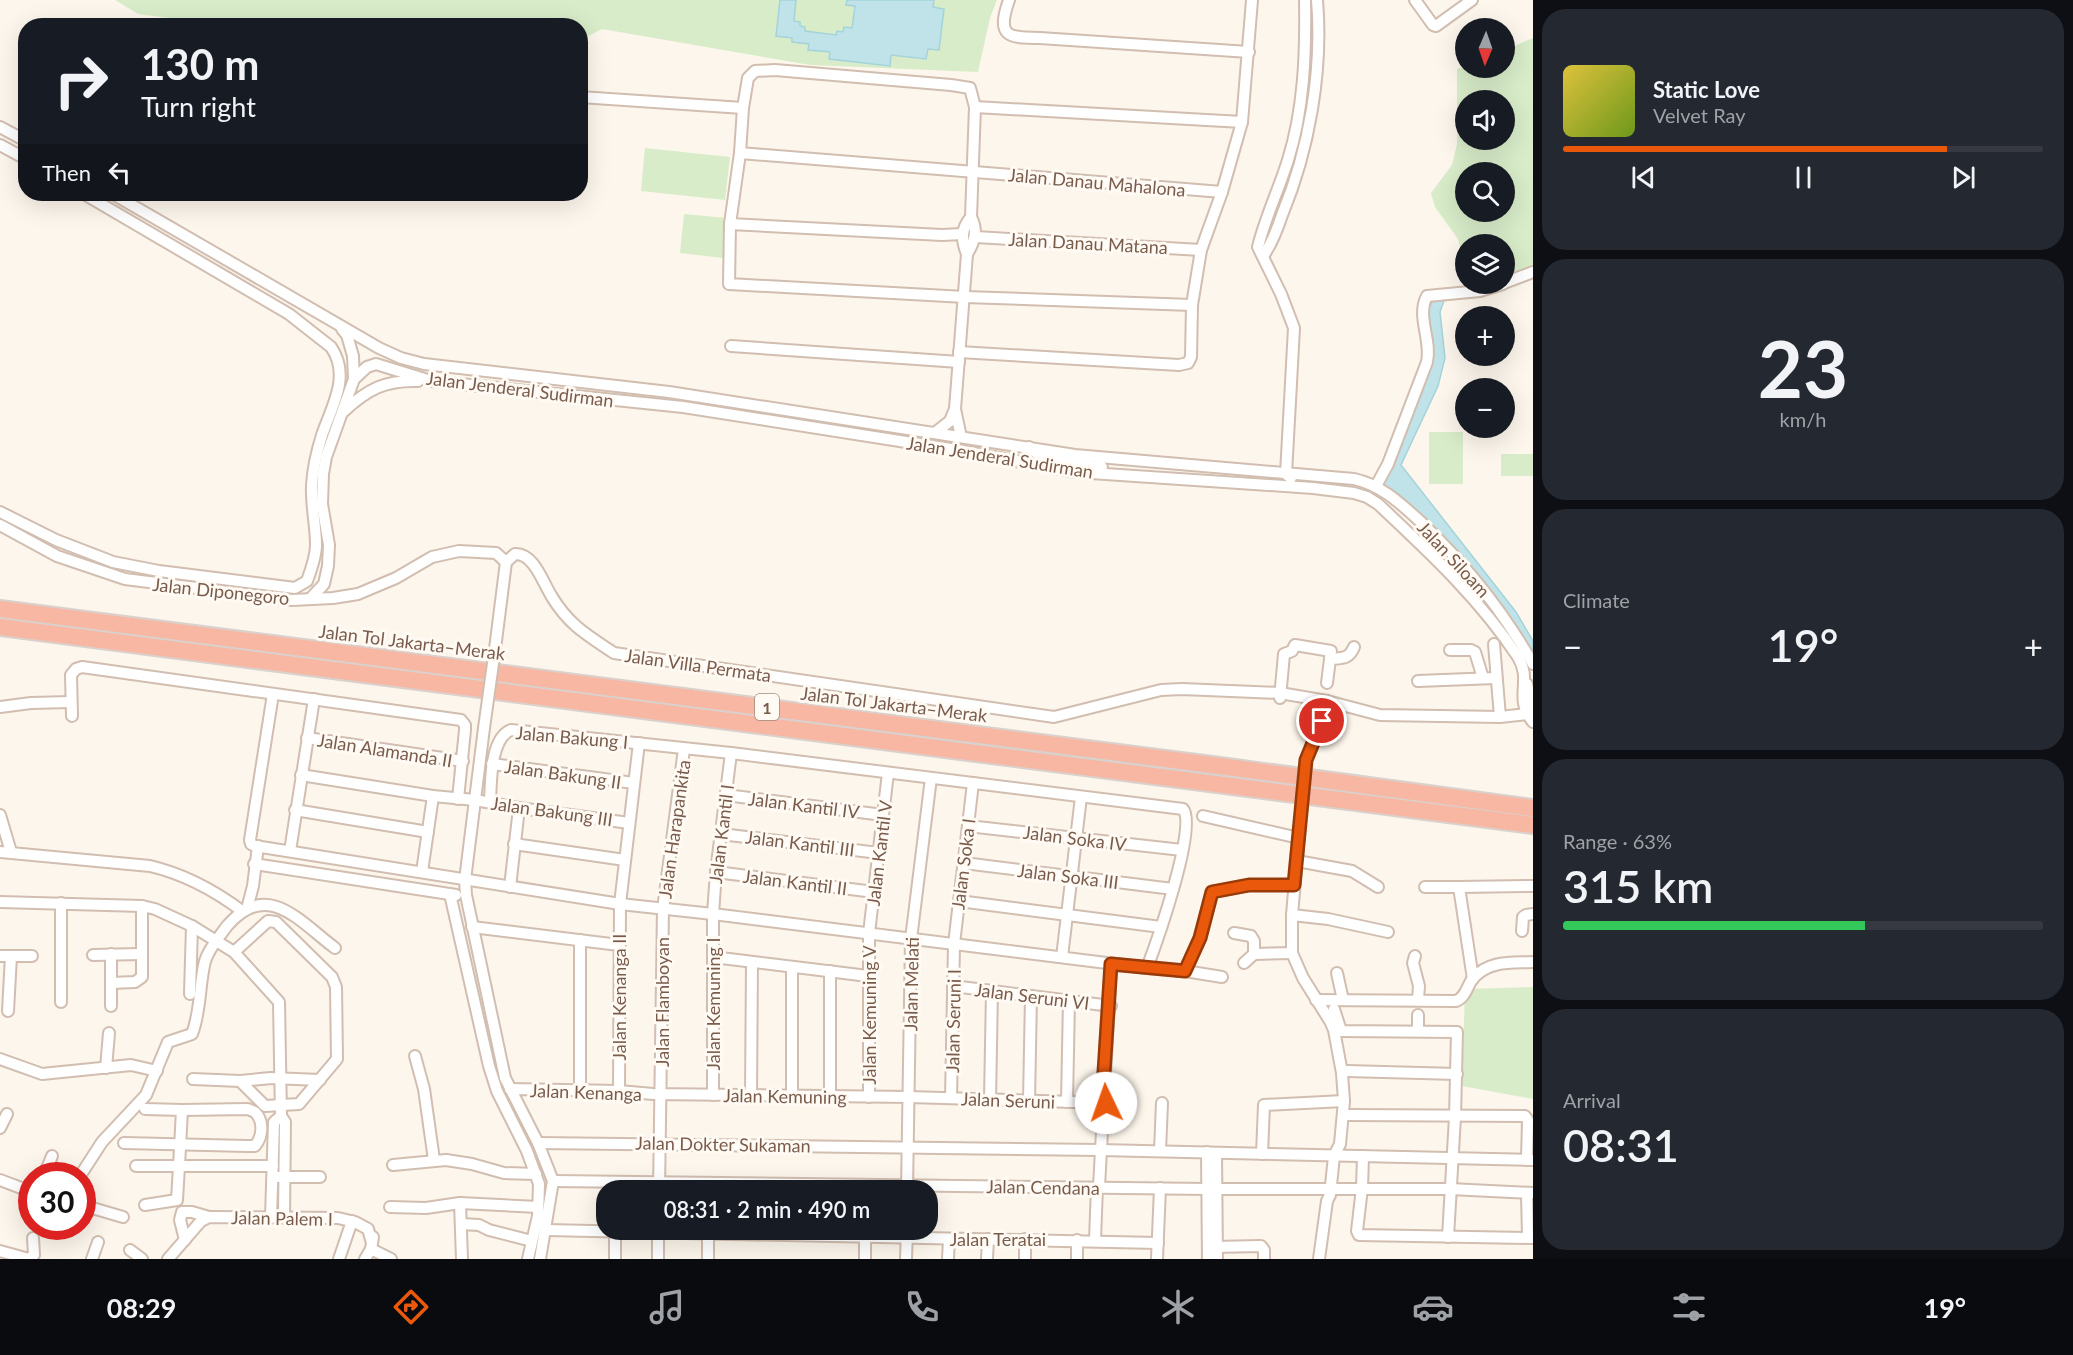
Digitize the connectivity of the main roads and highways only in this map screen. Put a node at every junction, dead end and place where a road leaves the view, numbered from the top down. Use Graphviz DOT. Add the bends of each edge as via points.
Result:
graph roads {
  1 [pos="0,609"];
  2 [pos="0,627"];
  3 [pos="1533,808"];
  4 [pos="1533,825"];
  1 -- 3 [label="highway, Jalan Tol Jakarta–Merak / 1"];
  2 -- 4 [label="highway, Jalan Tol Jakarta–Merak / 1"];
}
